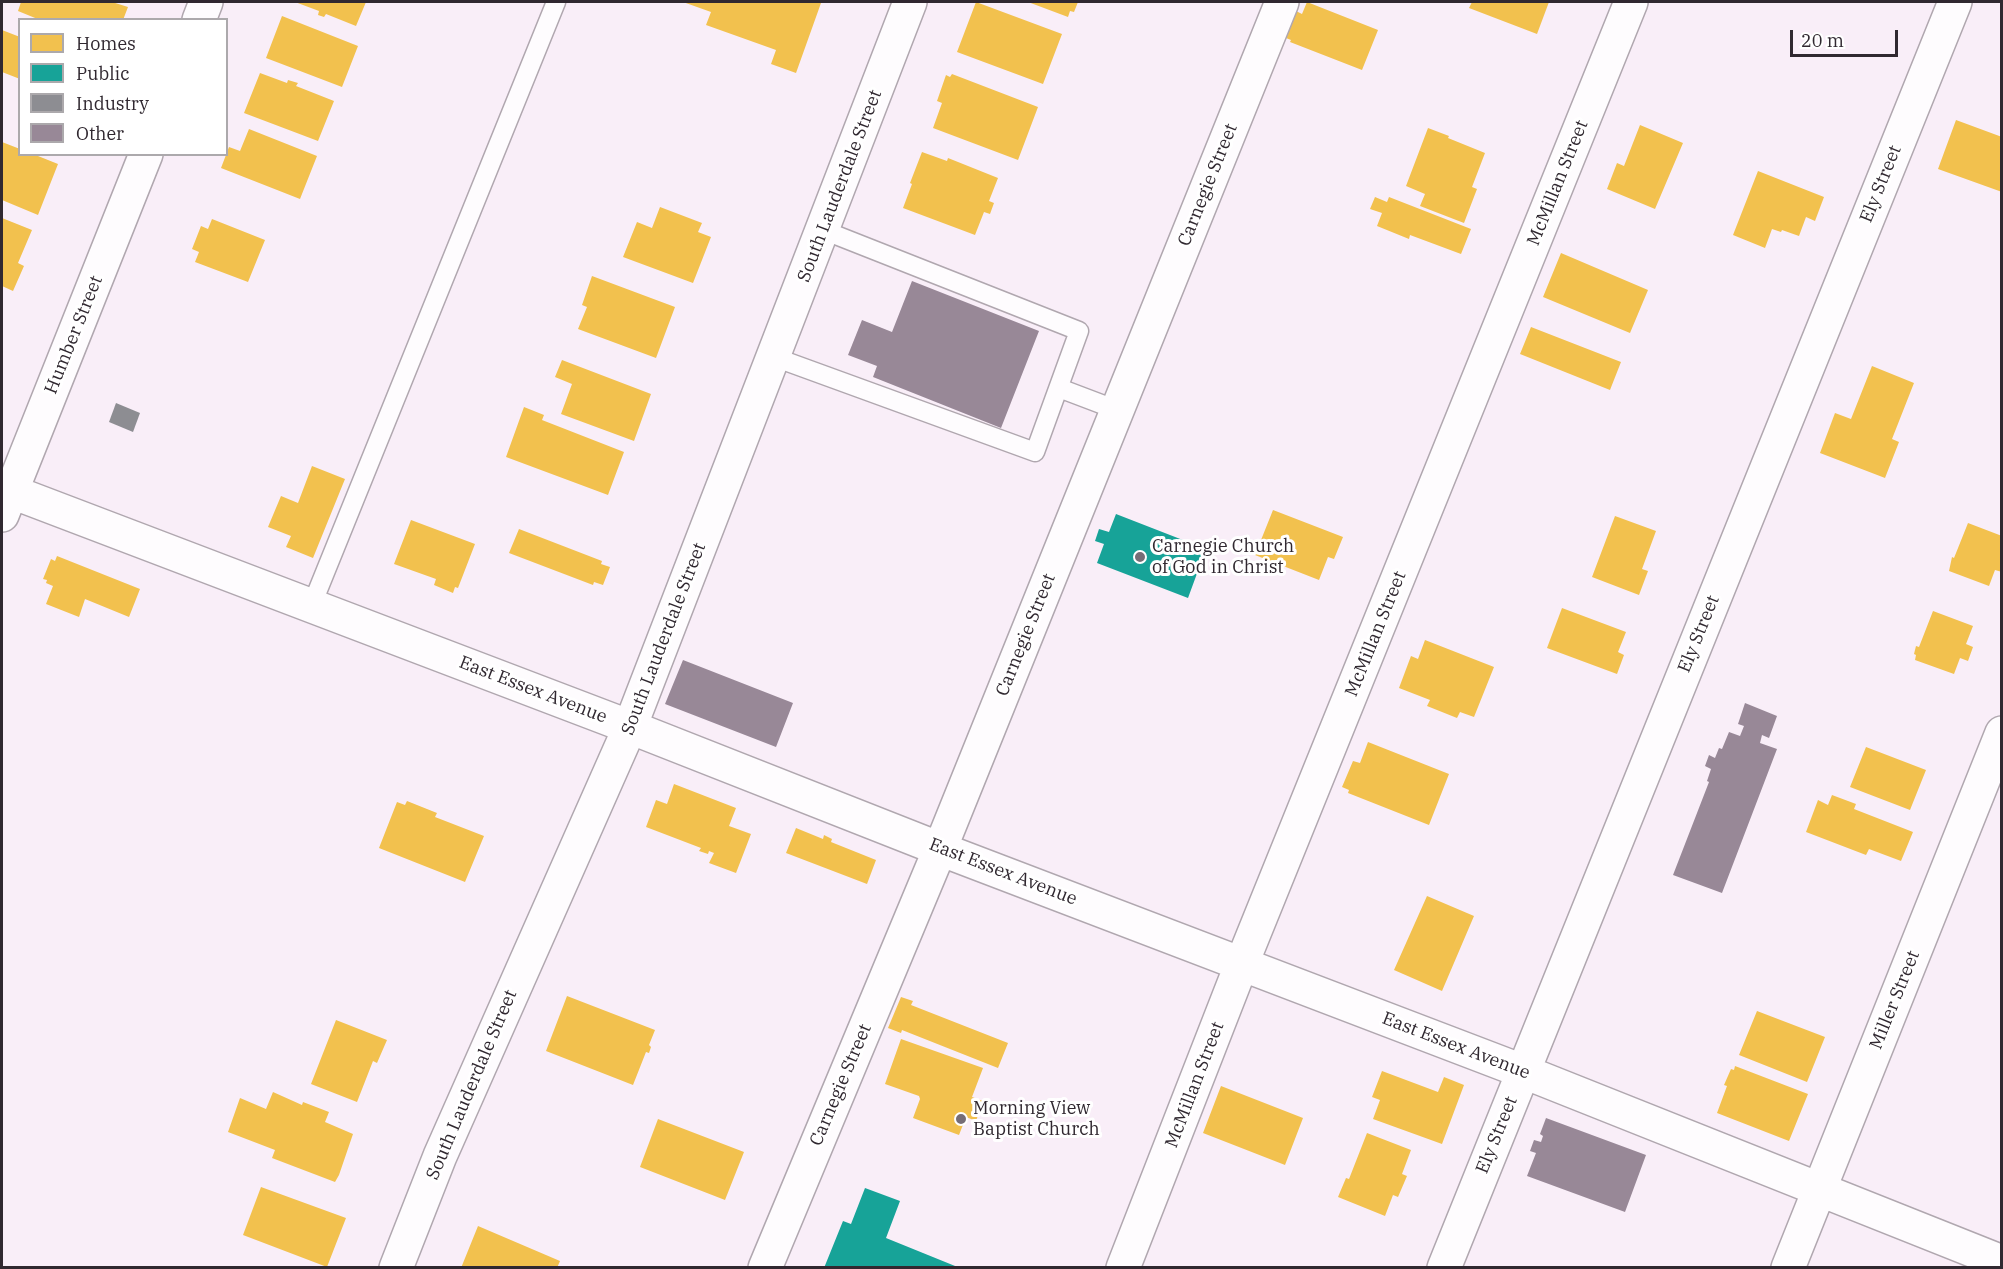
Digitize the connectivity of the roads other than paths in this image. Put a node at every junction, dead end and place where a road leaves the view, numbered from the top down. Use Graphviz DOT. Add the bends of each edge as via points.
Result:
graph roads {
  1 [pos="206,2"];
  2 [pos="556,2"];
  3 [pos="910,2"];
  4 [pos="1282,2"];
  5 [pos="1631,2"];
  6 [pos="1955,2"];
  7 [pos="200,18"];
  8 [pos="145,156"];
  9 [pos="823,230"];
  10 [pos="774,357"];
  11 [pos="1059,388"];
  12 [pos="1117,410"];
  13 [pos="5,498"];
  14 [pos="311,607"];
  15 [pos="630,727"];
  16 [pos="2001,733"];
  17 [pos="940,849"];
  18 [pos="1242,963"];
  19 [pos="1522,1071"];
  20 [pos="1819,1191"];
  21 [pos="2001,1262"];
  22 [pos="396,1268"];
  23 [pos="765,1268"];
  24 [pos="1123,1268"];
  25 [pos="1444,1268"];
  26 [pos="1788,1268"];
  1 -- 7 [label="street"];
  2 -- 14 [label="lane"];
  3 -- 9 [label="street, South Lauderdale Street"];
  4 -- 12 [label="street, Carnegie Street"];
  5 -- 18 [label="street, McMillan Street"];
  6 -- 19 [label="street, Ely Street"];
  8 -- 13 [label="street, Humber Street"];
  9 -- 10 [label="street, South Lauderdale Street"];
  9 -- 11 [label="lane" via="1079,331"];
  10 -- 11 [label="lane" via="1035,452"];
  10 -- 15 [label="street, South Lauderdale Street"];
  11 -- 12 [label="lane"];
  12 -- 17 [label="street, Carnegie Street"];
  13 -- 14 [label="street, East Essex Avenue"];
  14 -- 15 [label="street, East Essex Avenue"];
  15 -- 17 [label="street, East Essex Avenue"];
  15 -- 22 [label="street, South Lauderdale Street" via="440,1156"];
  16 -- 20 [label="street, Miller Street"];
  17 -- 18 [label="street, East Essex Avenue"];
  17 -- 23 [label="street, Carnegie Street"];
  18 -- 19 [label="street, East Essex Avenue"];
  18 -- 24 [label="street, McMillan Street"];
  19 -- 20 [label="street, East Essex Avenue"];
  19 -- 25 [label="street, Ely Street"];
  20 -- 21 [label="street, East Essex Avenue"];
  20 -- 26 [label="street, Miller Street"];
}
